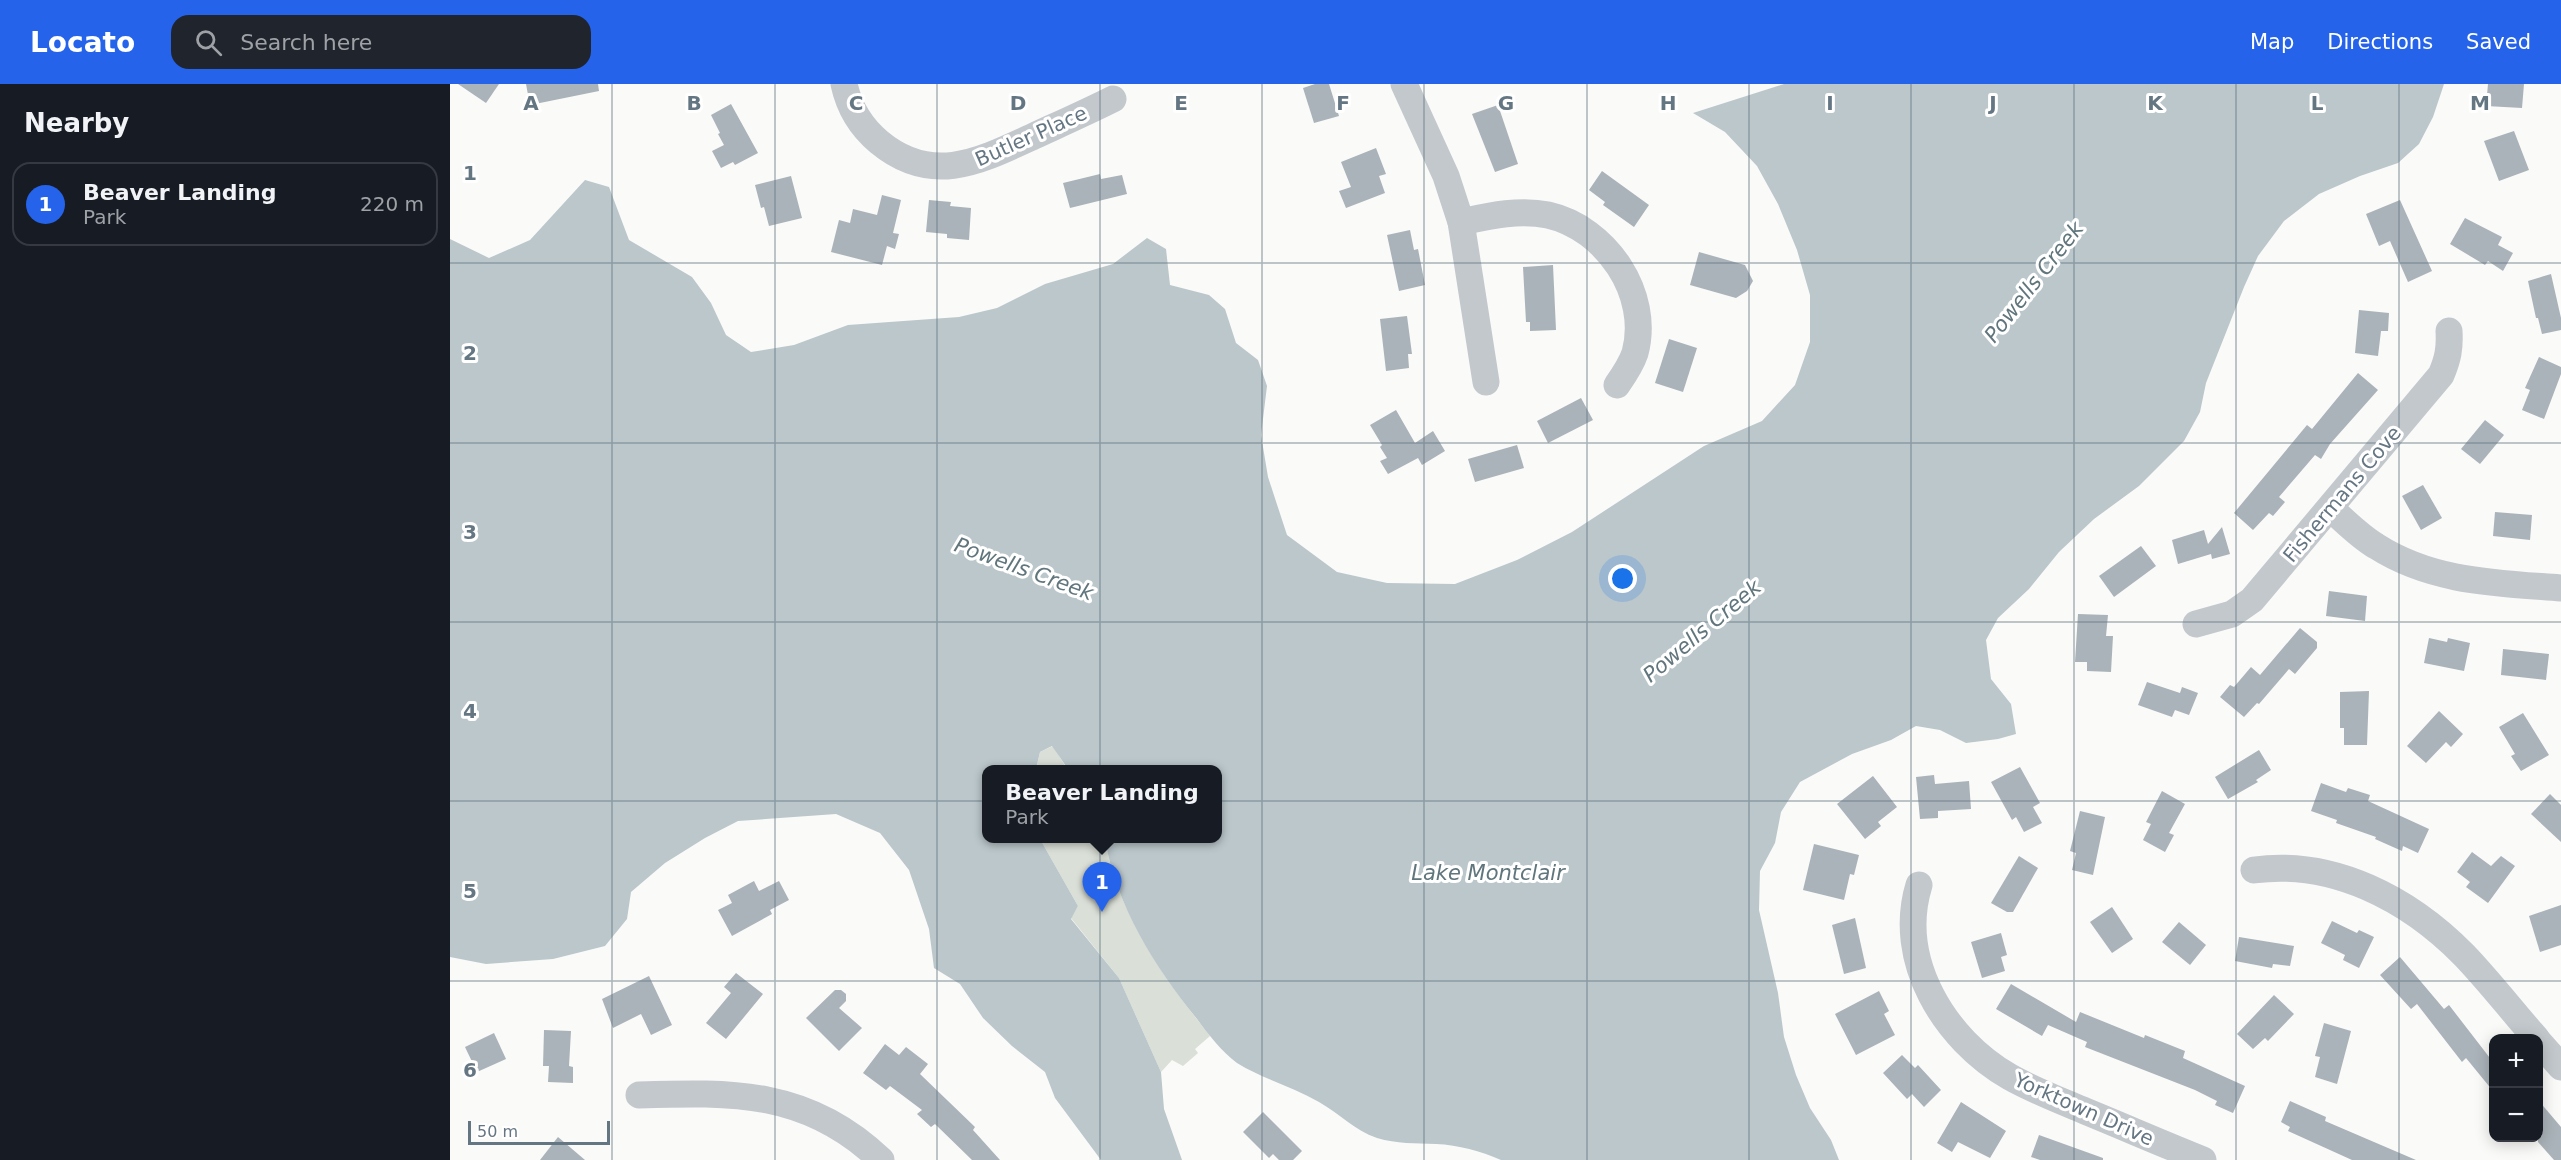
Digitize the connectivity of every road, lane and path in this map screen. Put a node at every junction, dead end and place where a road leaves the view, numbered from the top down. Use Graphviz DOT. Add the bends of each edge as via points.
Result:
graph roads {
  1 [pos="844,84"];
  2 [pos="1404,84"];
  3 [pos="1113,99"];
  4 [pos="1461,222"];
  5 [pos="2449,331"];
  6 [pos="1486,382"];
  7 [pos="1617,385"];
  8 [pos="2330,508"];
  9 [pos="2561,588"];
  10 [pos="2196,624"];
  11 [pos="2254,870"];
  12 [pos="1919,885"];
  13 [pos="2532,1034"];
  14 [pos="2543,1047"];
  15 [pos="2561,1068"];
  16 [pos="639,1095"];
  17 [pos="881,1160"];
  18 [pos="2203,1160"];
  1 -- 3 [label="street, Butler Place" via="847,98 870,134 902,157 943,166 981,160"];
  2 -- 4 [label="street" via="1446,176"];
  4 -- 6 [label="street"];
  4 -- 7 [label="street" via="1526,212 1550,216 1582,230 1610,253 1630,287 1637,326 1635,353"];
  5 -- 8 [label="street, Fishermans Cove" via="2449,354 2440,375"];
  8 -- 9 [label="street" via="2375,546 2424,570 2465,580"];
  8 -- 10 [label="street, Fishermans Cove" via="2252,600 2232,614"];
  11 -- 13 [label="street" via="2298,868 2330,872 2405,907 2463,954"];
  12 -- 18 [label="street, Yorktown Drive" via="1912,918 1918,966 1945,1017 1965,1041 2009,1076 2041,1092"];
  14 -- 15 [label="street"];
  16 -- 17 [label="street" via="740,1094 772,1100 826,1120"];
}
